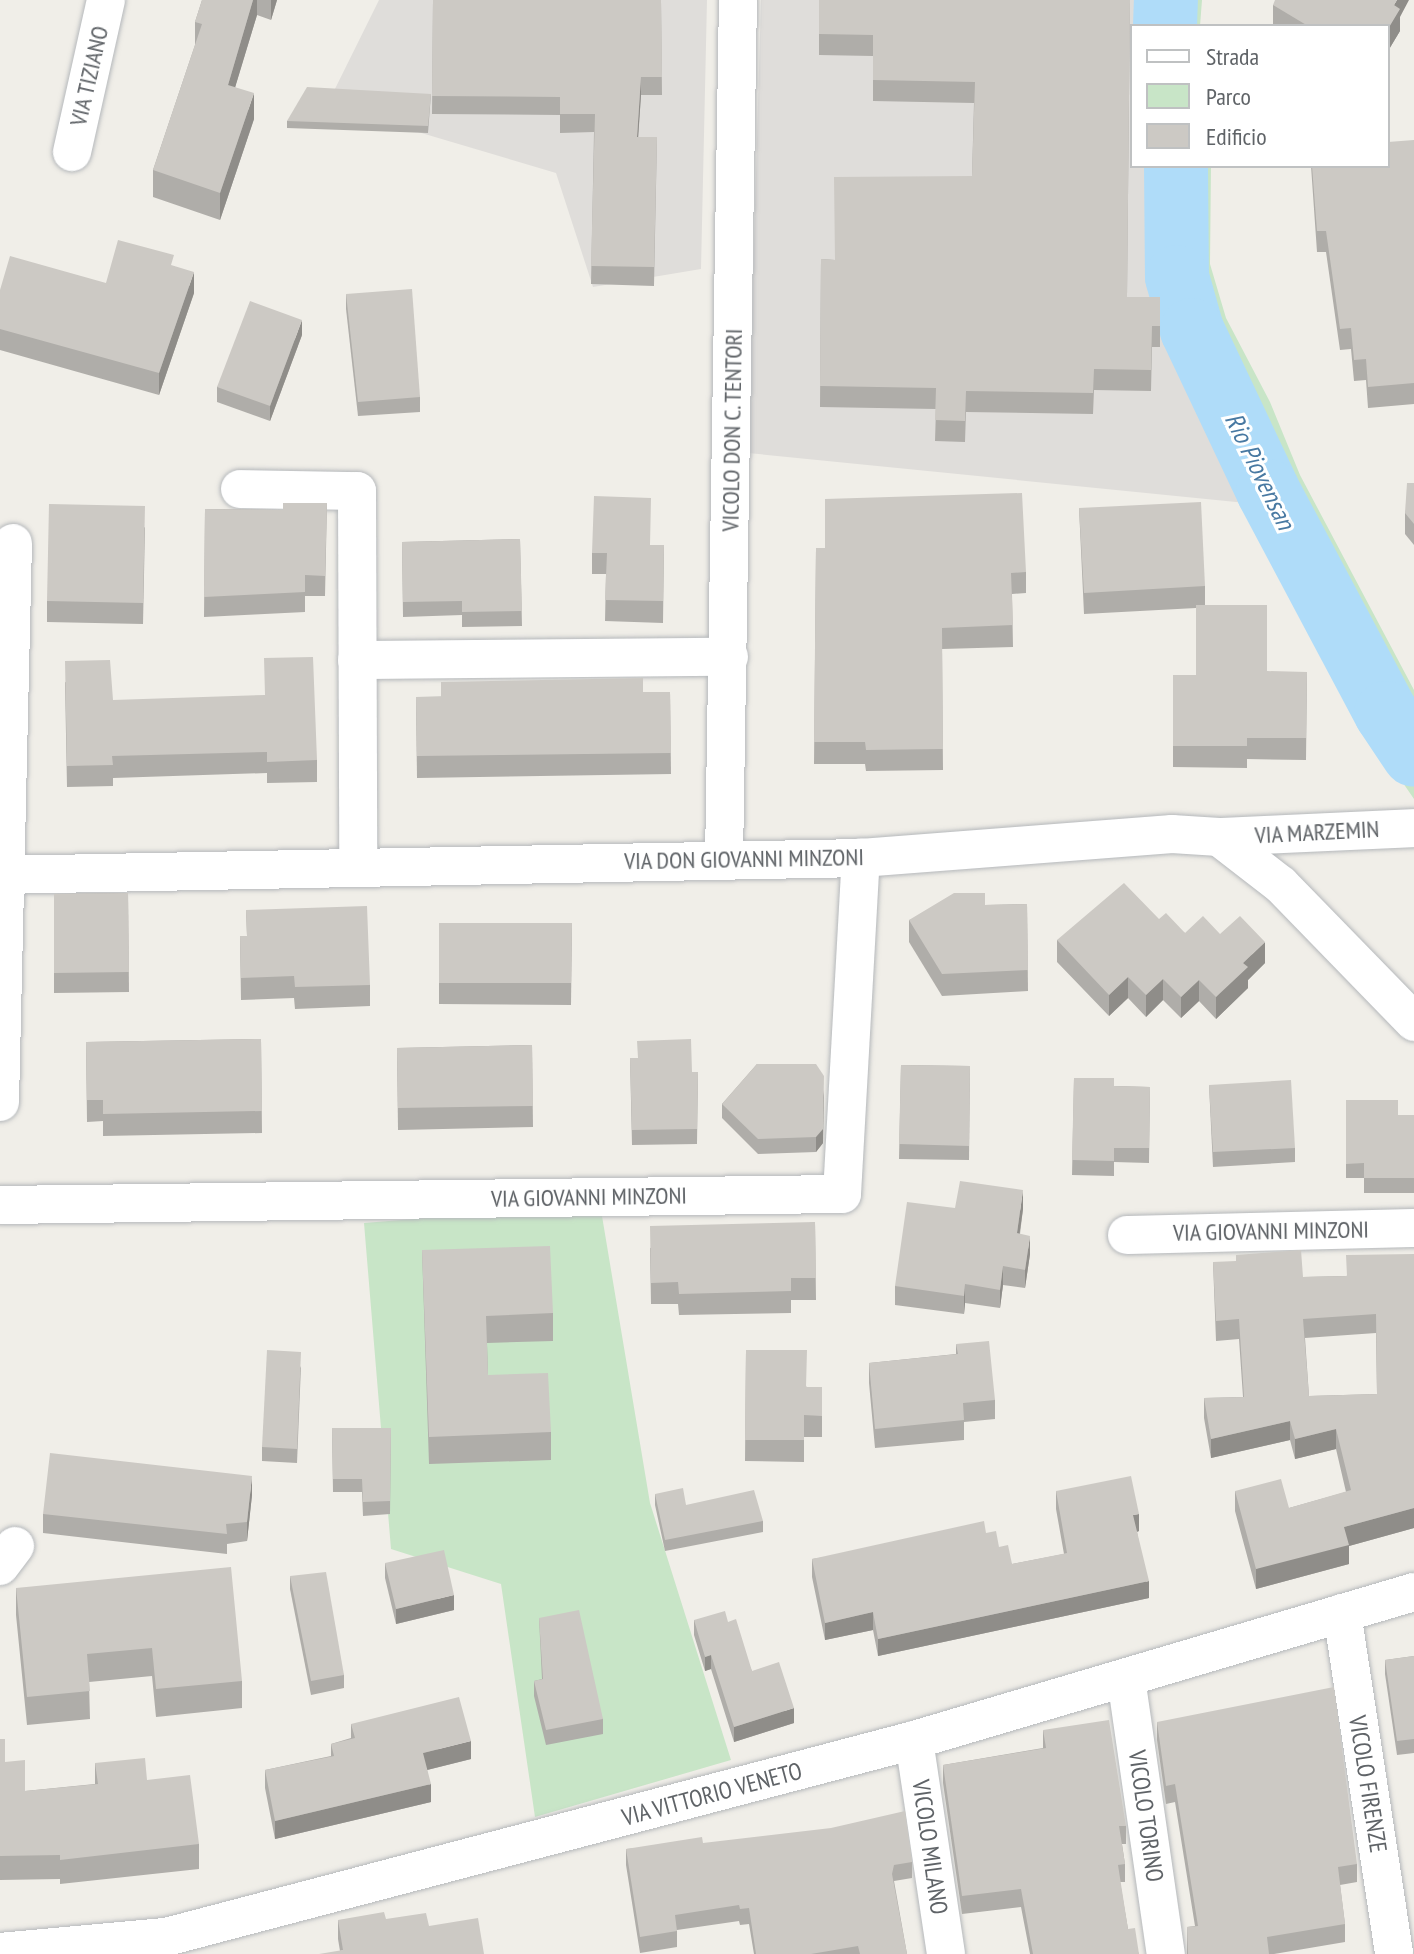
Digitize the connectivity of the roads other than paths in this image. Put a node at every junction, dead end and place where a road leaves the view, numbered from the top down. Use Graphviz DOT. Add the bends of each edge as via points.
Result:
graph roads {
  1 [pos="106,0"];
  2 [pos="738,0"];
  3 [pos="72,152"];
  4 [pos="240,489"];
  5 [pos="13,543"];
  6 [pos="729,657"];
  7 [pos="357,660"];
  8 [pos="1414,828"];
  9 [pos="1219,837"];
  10 [pos="861,858"];
  11 [pos="724,860"];
  12 [pos="358,867"];
  13 [pos="2,875"];
  14 [pos="1414,1022"];
  15 [pos="0,1102"];
  16 [pos="0,1205"];
  17 [pos="1414,1228"];
  18 [pos="1127,1235"];
  19 [pos="1414,1592"];
  20 [pos="1342,1613"];
  21 [pos="1126,1678"];
  22 [pos="914,1740"];
  23 [pos="0,1952"];
  24 [pos="946,1954"];
  25 [pos="1166,1954"];
  26 [pos="1394,1954"];
  1 -- 3 [label="street, VIA TIZIANO"];
  2 -- 6 [label="street, VICOLO DON C. TENTORI"];
  4 -- 7 [label="street" via="357,491"];
  5 -- 13 [label="street"];
  6 -- 7 [label="street"];
  6 -- 11 [label="street, VICOLO DON C. TENTORI"];
  7 -- 12 [label="street"];
  8 -- 9 [label="street, VIA MARZEMIN"];
  9 -- 10 [label="street, VIA DON GIOVANNI MINZONI" via="1172,834"];
  9 -- 14 [label="street" via="1281,885"];
  10 -- 11 [label="street, VIA DON GIOVANNI MINZONI"];
  10 -- 16 [label="street, VIA GIOVANNI MINZONI" via="842,1194"];
  11 -- 12 [label="street, VIA DON GIOVANNI MINZONI"];
  12 -- 13 [label="street, VIA DON GIOVANNI MINZONI"];
  13 -- 15 [label="street"];
  17 -- 18 [label="street, VIA GIOVANNI MINZONI"];
  19 -- 20 [label="street, VIA VITTORIO VENETO"];
  20 -- 21 [label="street, VIA VITTORIO VENETO"];
  20 -- 26 [label="street, VICOLO FIRENZE"];
  21 -- 22 [label="street, VIA VITTORIO VENETO"];
  21 -- 25 [label="street, VICOLO TORINO"];
  22 -- 23 [label="street, VIA VITTORIO VENETO" via="166,1937"];
  22 -- 24 [label="street, VICOLO MILANO"];
}
